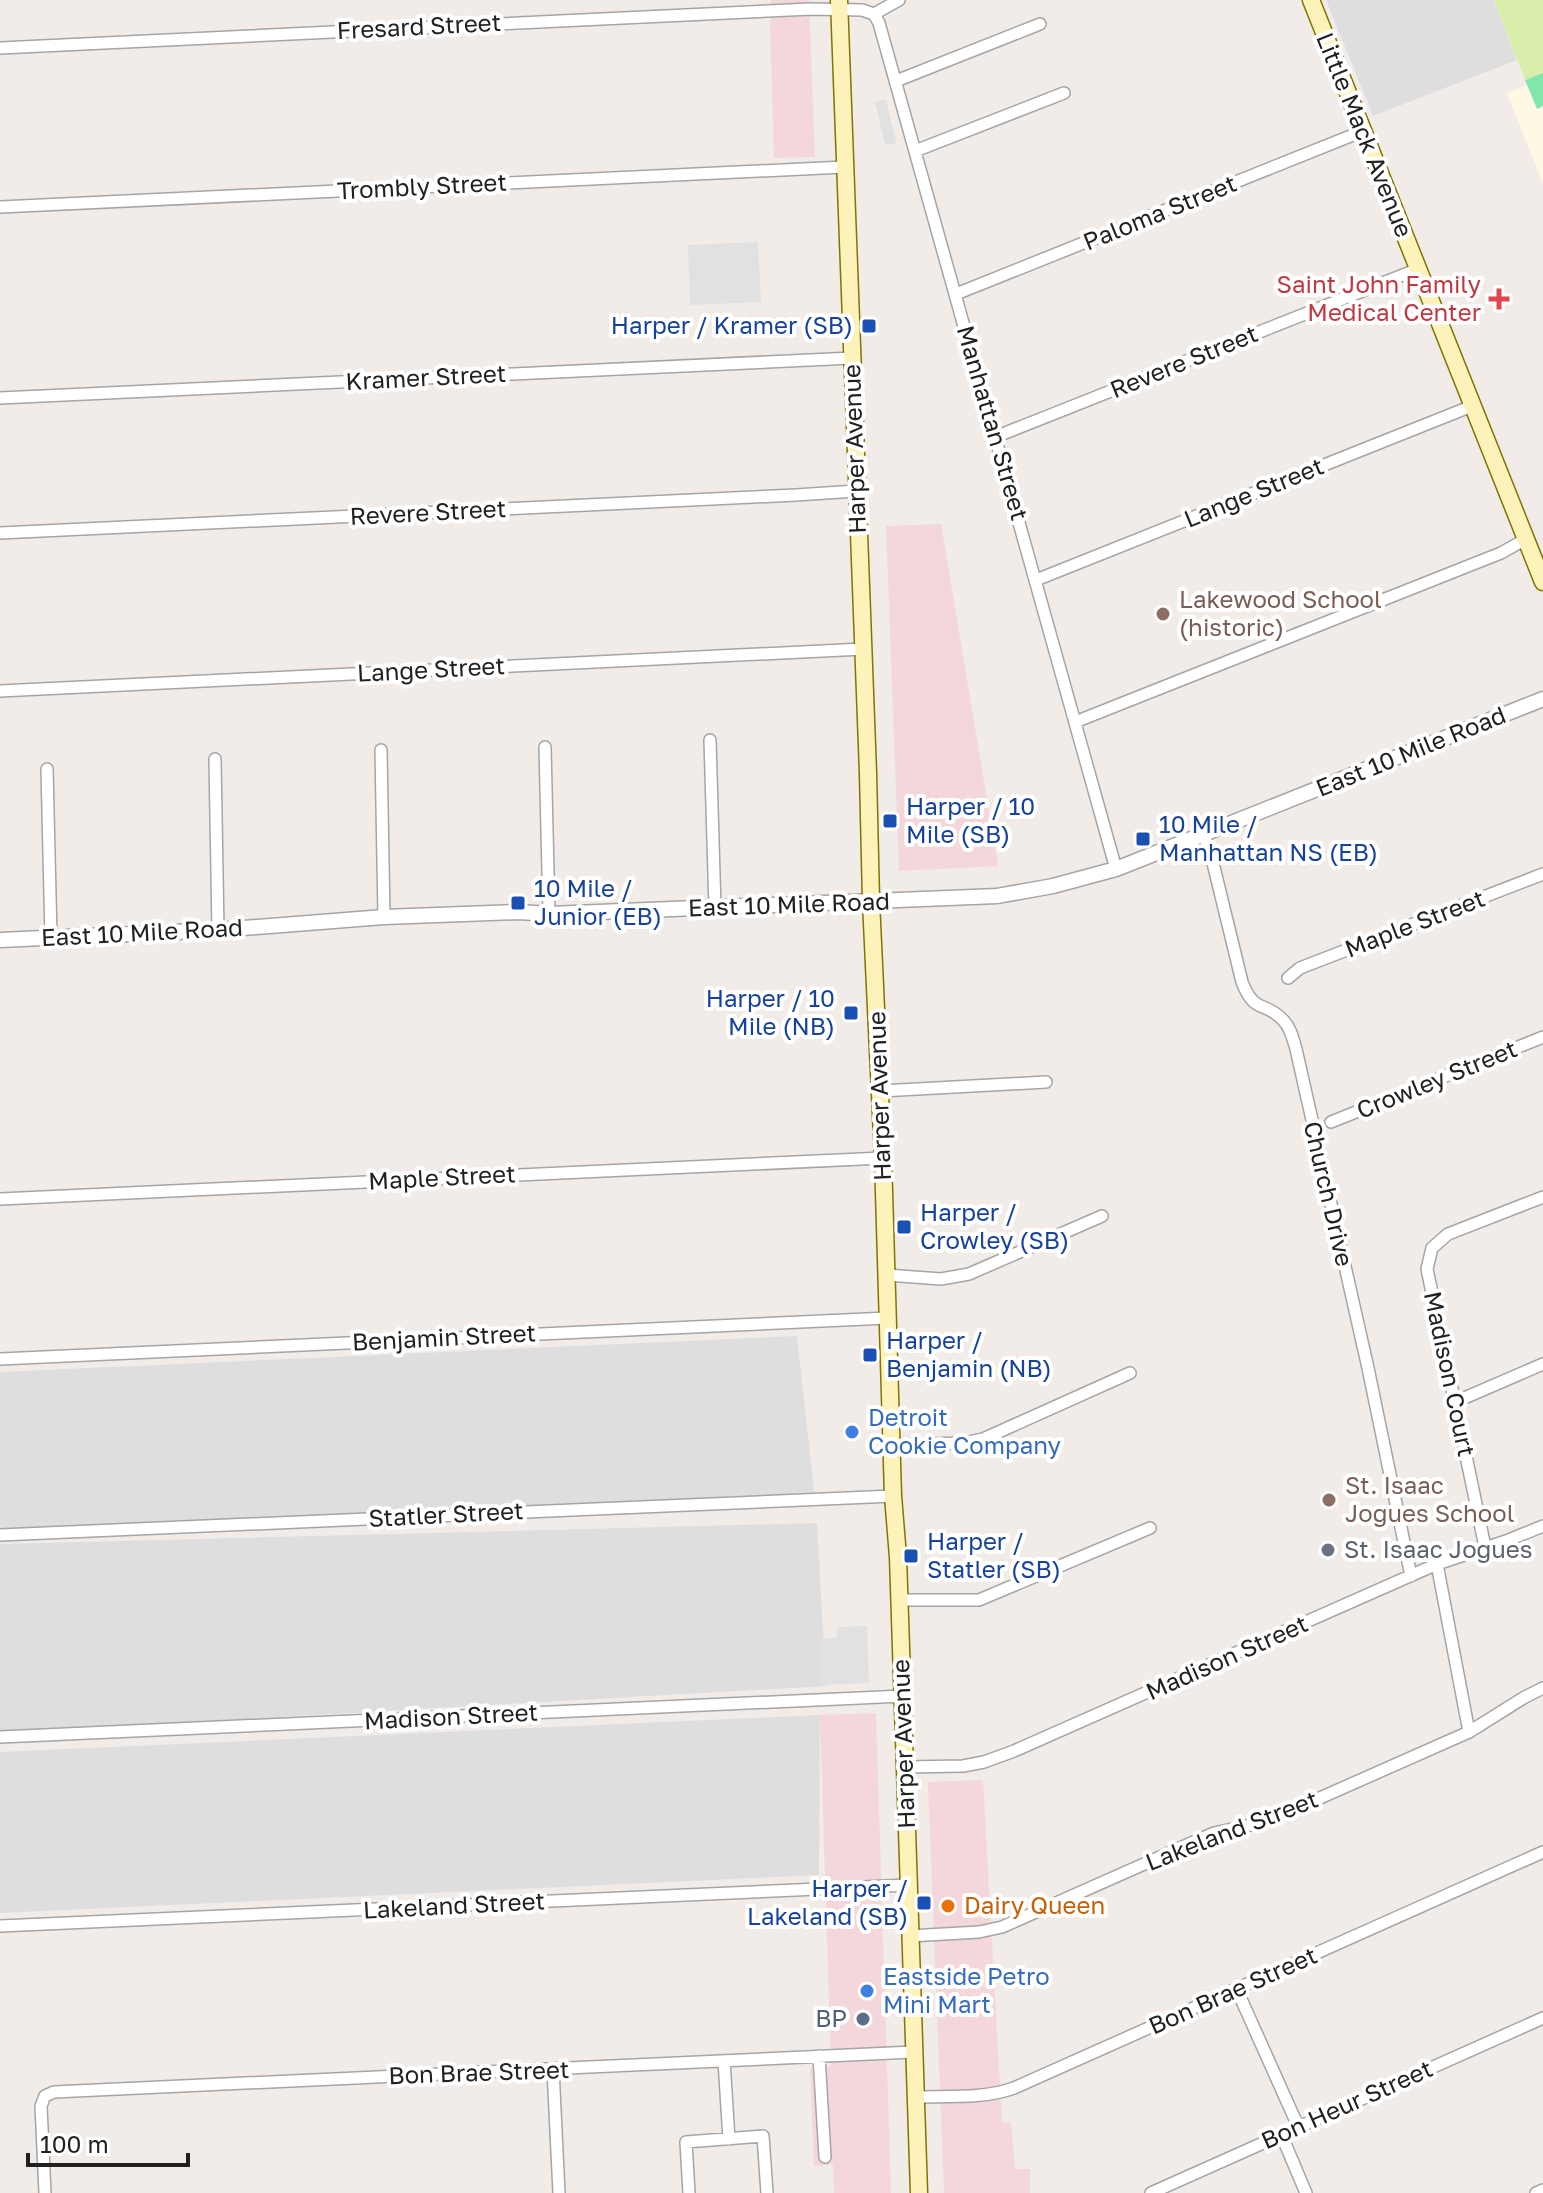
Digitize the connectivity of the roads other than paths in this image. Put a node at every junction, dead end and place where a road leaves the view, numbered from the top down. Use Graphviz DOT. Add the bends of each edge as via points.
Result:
graph roads {
  1 [pos="899,0"];
  2 [pos="1311,0"];
  3 [pos="839,4"];
  4 [pos="874,14"];
  5 [pos="1040,24"];
  6 [pos="0,48"];
  7 [pos="896,81"];
  8 [pos="1064,93"];
  9 [pos="1363,131"];
  10 [pos="915,151"];
  11 [pos="844,167"];
  12 [pos="0,207"];
  13 [pos="1418,269"];
  14 [pos="956,294"];
  15 [pos="852,358"];
  16 [pos="0,398"];
  17 [pos="1472,406"];
  18 [pos="995,437"];
  19 [pos="856,491"];
  20 [pos="0,533"];
  21 [pos="1526,539"];
  22 [pos="1036,580"];
  23 [pos="1543,582"];
  24 [pos="863,649"];
  25 [pos="0,691"];
  26 [pos="1543,699"];
  27 [pos="1075,722"];
  28 [pos="710,740"];
  29 [pos="545,747"];
  30 [pos="381,750"];
  31 [pos="215,759"];
  32 [pos="47,769"];
  33 [pos="1204,835"];
  34 [pos="1116,869"];
  35 [pos="1543,874"];
  36 [pos="871,901"];
  37 [pos="715,908"];
  38 [pos="549,914"];
  39 [pos="384,917"];
  40 [pos="218,930"];
  41 [pos="51,938"];
  42 [pos="0,940"];
  43 [pos="1288,978"];
  44 [pos="1543,1037"];
  45 [pos="1046,1082"];
  46 [pos="881,1091"];
  47 [pos="1331,1122"];
  48 [pos="883,1158"];
  49 [pos="1543,1197"];
  50 [pos="0,1199"];
  51 [pos="1102,1216"];
  52 [pos="887,1275"];
  53 [pos="888,1318"];
  54 [pos="0,1359"];
  55 [pos="1543,1364"];
  56 [pos="1130,1373"];
  57 [pos="1455,1402"];
  58 [pos="892,1445"];
  59 [pos="893,1496"];
  60 [pos="1543,1526"];
  61 [pos="1150,1528"];
  62 [pos="0,1535"];
  63 [pos="1485,1547"];
  64 [pos="1437,1564"];
  65 [pos="1411,1576"];
  66 [pos="899,1600"];
  67 [pos="1543,1688"];
  68 [pos="903,1696"];
  69 [pos="1469,1732"];
  70 [pos="0,1737"];
  71 [pos="905,1767"];
  72 [pos="1543,1852"];
  73 [pos="908,1885"];
  74 [pos="0,1926"];
  75 [pos="909,1936"];
  76 [pos="1237,1990"];
  77 [pos="1543,2018"];
  78 [pos="913,2052"];
  79 [pos="819,2056"];
  80 [pos="724,2061"];
  81 [pos="553,2069"];
  82 [pos="916,2097"];
  83 [pos="1298,2126"];
  84 [pos="1281,2134"];
  85 [pos="729,2139"];
  86 [pos="825,2157"];
  87 [pos="1543,2190"];
  88 [pos="45,2193"];
  89 [pos="559,2193"];
  90 [pos="689,2193"];
  91 [pos="767,2193"];
  92 [pos="919,2193"];
  93 [pos="1151,2193"];
  94 [pos="1306,2193"];
  95 [pos="1536,2193"];
  1 -- 4 [label="street"];
  2 -- 9 [label="main road, Little Mack Avenue"];
  3 -- 4 [label="street"];
  3 -- 6 [label="street, Fresard Street"];
  3 -- 11 [label="main road, Harper Avenue"];
  4 -- 7 [label="street, Manhattan Street"];
  5 -- 7 [label="street"];
  7 -- 10 [label="street, Manhattan Street"];
  8 -- 10 [label="street"];
  9 -- 13 [label="main road, Little Mack Avenue"];
  9 -- 14 [label="street, Paloma Street"];
  10 -- 14 [label="street, Manhattan Street"];
  11 -- 12 [label="street, Trombly Street"];
  11 -- 15 [label="main road, Harper Avenue"];
  13 -- 17 [label="main road, Little Mack Avenue"];
  13 -- 18 [label="street, Revere Street"];
  14 -- 18 [label="street, Manhattan Street"];
  15 -- 16 [label="street, Kramer Street"];
  15 -- 19 [label="main road, Harper Avenue"];
  17 -- 21 [label="main road, Little Mack Avenue"];
  17 -- 22 [label="street, Lange Street"];
  18 -- 22 [label="street, Manhattan Street"];
  19 -- 20 [label="street, Revere Street"];
  19 -- 24 [label="main road, Harper Avenue"];
  21 -- 23 [label="main road, Little Mack Avenue"];
  21 -- 27 [label="street"];
  22 -- 27 [label="street, Manhattan Street"];
  24 -- 25 [label="street, Lange Street"];
  24 -- 36 [label="main road, Harper Avenue"];
  26 -- 33 [label="street, East 10 Mile Road"];
  27 -- 34 [label="street, Manhattan Street"];
  28 -- 37 [label="street"];
  29 -- 38 [label="street"];
  30 -- 39 [label="street"];
  31 -- 40 [label="street"];
  32 -- 41 [label="street"];
  33 -- 34 [label="street, East 10 Mile Road"];
  33 -- 65 [label="street, Church Drive" via="1249,998 1281,1018 1292,1033"];
  34 -- 36 [label="street, East 10 Mile Road" via="997,896"];
  35 -- 43 [label="street, Maple Street" via="1300,968"];
  36 -- 37 [label="street, East 10 Mile Road"];
  36 -- 46 [label="main road, Harper Avenue"];
  37 -- 38 [label="street, East 10 Mile Road"];
  38 -- 39 [label="street, East 10 Mile Road"];
  39 -- 40 [label="street, East 10 Mile Road"];
  40 -- 41 [label="street, East 10 Mile Road"];
  41 -- 42 [label="street, East 10 Mile Road"];
  44 -- 47 [label="street, Crowley Street"];
  45 -- 46 [label="street"];
  46 -- 48 [label="main road, Harper Avenue"];
  48 -- 50 [label="street, Maple Street"];
  48 -- 52 [label="main road, Harper Avenue"];
  49 -- 57 [label="street, Madison Court" via="1448,1234 1432,1248 1427,1269"];
  51 -- 52 [label="street" via="969,1274 941,1279"];
  52 -- 53 [label="main road, Harper Avenue"];
  53 -- 54 [label="street, Benjamin Street"];
  53 -- 58 [label="main road, Harper Avenue"];
  55 -- 57 [label="street"];
  56 -- 58 [label="street" via="983,1439"];
  57 -- 63 [label="street, Madison Court"];
  58 -- 59 [label="main road, Harper Avenue"];
  59 -- 62 [label="street, Statler Street"];
  59 -- 66 [label="main road, Harper Avenue"];
  60 -- 63 [label="street, Madison Street"];
  61 -- 66 [label="street" via="979,1600"];
  63 -- 64 [label="street, Madison Street"];
  64 -- 65 [label="street, Madison Street"];
  64 -- 69 [label="street"];
  65 -- 71 [label="street, Madison Street" via="999,1757 963,1766"];
  66 -- 68 [label="main road, Harper Avenue"];
  67 -- 69 [label="street, Lakeland Street"];
  68 -- 70 [label="street, Madison Street"];
  68 -- 71 [label="main road, Harper Avenue"];
  69 -- 75 [label="street, Lakeland Street" via="1277,1817 1214,1833 1002,1927"];
  71 -- 73 [label="main road, Harper Avenue"];
  72 -- 76 [label="street, Bon Brae Street"];
  73 -- 74 [label="street, Lakeland Street"];
  73 -- 75 [label="main road, Harper Avenue"];
  75 -- 78 [label="main road, Harper Avenue"];
  76 -- 82 [label="street, Bon Brae Street" via="1003,2092"];
  76 -- 83 [label="street"];
  77 -- 83 [label="street, Bon Heur Street"];
  78 -- 79 [label="street, Bon Brae Street"];
  78 -- 82 [label="main road, Harper Avenue"];
  79 -- 80 [label="street, Bon Brae Street"];
  79 -- 86 [label="street"];
  80 -- 81 [label="street, Bon Brae Street"];
  80 -- 85 [label="street"];
  81 -- 88 [label="street, Bon Brae Street" via="62,2091 45,2096 41,2106"];
  81 -- 89 [label="street"];
  82 -- 92 [label="main road, Harper Avenue"];
  83 -- 84 [label="street, Bon Heur Street"];
  84 -- 93 [label="street, Bon Heur Street"];
  84 -- 94 [label="street"];
  85 -- 90 [label="street" via="686,2142"];
  85 -- 91 [label="street" via="763,2136"];
  87 -- 95 [label="street"];
}
